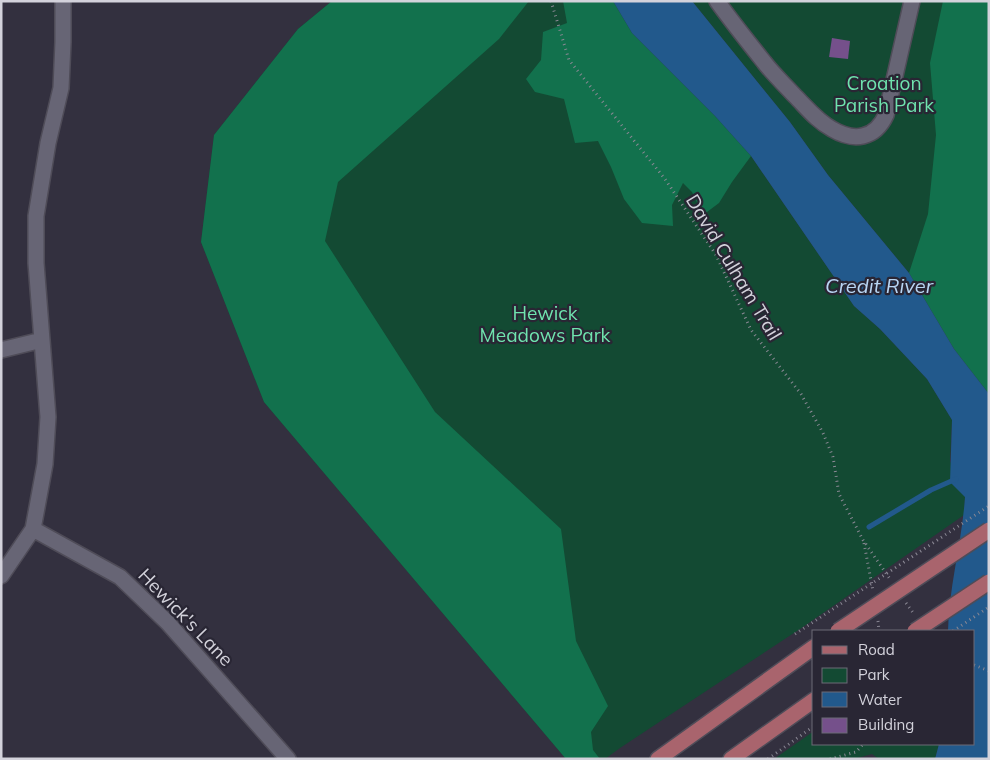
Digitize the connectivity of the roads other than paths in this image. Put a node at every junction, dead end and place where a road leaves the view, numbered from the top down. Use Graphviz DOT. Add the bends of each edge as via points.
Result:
graph roads {
  1 [pos="63,1"];
  2 [pos="717,1"];
  3 [pos="912,1"];
  4 [pos="42,340"];
  5 [pos="1,350"];
  6 [pos="33,529"];
  7 [pos="989,530"];
  8 [pos="1,576"];
  9 [pos="989,582"];
  10 [pos="915,624"];
  11 [pos="839,630"];
  12 [pos="812,648"];
  13 [pos="812,701"];
  14 [pos="288,759"];
  15 [pos="658,759"];
  16 [pos="731,759"];
  1 -- 4 [label="street" via="61,88 36,216"];
  2 -- 3 [label="street" via="765,64 817,119 833,130 862,137 875,131 886,115"];
  4 -- 5 [label="street"];
  4 -- 6 [label="street" via="48,417 45,464"];
  6 -- 8 [label="street"];
  6 -- 14 [label="street, Hewick's Lane" via="120,577 168,623"];
  7 -- 11 [label="main road, bridge"];
  9 -- 10 [label="main road, bridge"];
  12 -- 15 [label="main road"];
  13 -- 16 [label="main road"];
}
